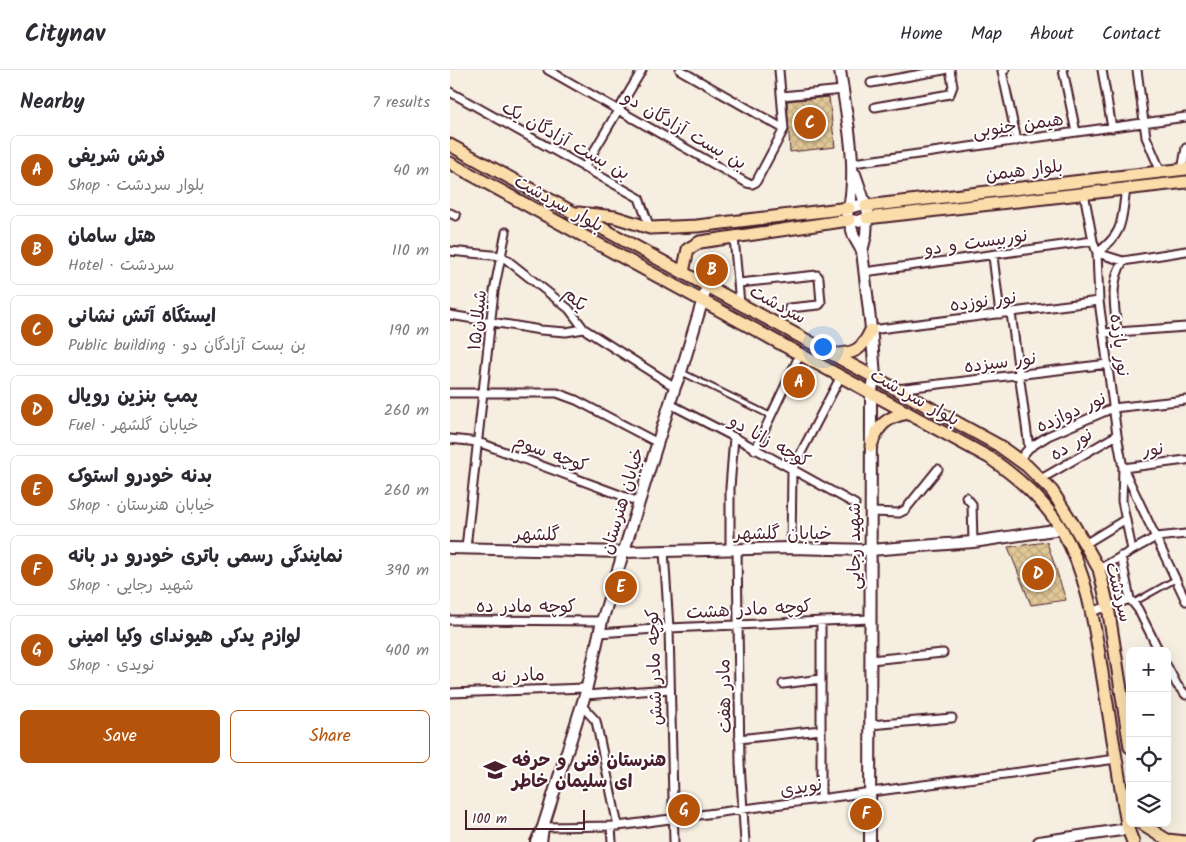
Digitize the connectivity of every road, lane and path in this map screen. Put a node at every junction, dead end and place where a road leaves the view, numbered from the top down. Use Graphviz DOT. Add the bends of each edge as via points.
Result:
graph roads {
  1 [pos="548,70"];
  2 [pos="642,70"];
  3 [pos="680,70"];
  4 [pos="779,70"];
  5 [pos="840,70"];
  6 [pos="944,70"];
  7 [pos="950,70"];
  8 [pos="1005,70"];
  9 [pos="1063,70"];
  10 [pos="1102,70"];
  11 [pos="1137,70"];
  12 [pos="925,72"];
  13 [pos="871,83"];
  14 [pos="843,90"];
  15 [pos="450,92"];
  16 [pos="782,96"];
  17 [pos="875,108"];
  18 [pos="619,109"];
  19 [pos="1186,117"];
  20 [pos="1144,123"];
  21 [pos="1112,128"];
  22 [pos="784,129"];
  23 [pos="1076,132"];
  24 [pos="1017,141"];
  25 [pos="450,145"];
  26 [pos="1186,148"];
  27 [pos="450,163"];
  28 [pos="853,166"];
  29 [pos="584,168"];
  30 [pos="1184,170"];
  31 [pos="1161,172"];
  32 [pos="1186,182"];
  33 [pos="1126,189"];
  34 [pos="1084,193"];
  35 [pos="572,212"];
  36 [pos="867,212"];
  37 [pos="849,214"];
  38 [pos="650,228"];
  39 [pos="506,232"];
  40 [pos="734,237"];
  41 [pos="1093,241"];
  42 [pos="450,250"];
  43 [pos="862,251"];
  44 [pos="1186,251"];
  45 [pos="1097,254"];
  46 [pos="502,256"];
  47 [pos="993,256"];
  48 [pos="1123,261"];
  49 [pos="683,272"];
  50 [pos="864,272"];
  51 [pos="739,283"];
  52 [pos="707,286"];
  53 [pos="702,301"];
  54 [pos="1099,301"];
  55 [pos="740,304"];
  56 [pos="789,308"];
  57 [pos="1011,313"];
  58 [pos="1000,314"];
  59 [pos="450,315"];
  60 [pos="491,321"];
  61 [pos="1186,327"];
  62 [pos="584,329"];
  63 [pos="871,330"];
  64 [pos="1117,332"];
  65 [pos="1104,333"];
  66 [pos="800,354"];
  67 [pos="833,354"];
  68 [pos="1108,364"];
  69 [pos="681,372"];
  70 [pos="1018,375"];
  71 [pos="841,376"];
  72 [pos="874,377"];
  73 [pos="675,387"];
  74 [pos="896,389"];
  75 [pos="450,393"];
  76 [pos="871,393"];
  77 [pos="484,394"];
  78 [pos="1186,400"];
  79 [pos="670,404"];
  80 [pos="1113,408"];
  81 [pos="908,413"];
  82 [pos="771,416"];
  83 [pos="1117,434"];
  84 [pos="734,437"];
  85 [pos="450,439"];
  86 [pos="478,442"];
  87 [pos="658,443"];
  88 [pos="871,446"];
  89 [pos="1029,448"];
  90 [pos="755,450"];
  91 [pos="1019,460"];
  92 [pos="1186,460"];
  93 [pos="1123,468"];
  94 [pos="938,469"];
  95 [pos="792,470"];
  96 [pos="1041,479"];
  97 [pos="966,497"];
  98 [pos="639,502"];
  99 [pos="855,504"];
  100 [pos="871,512"];
  101 [pos="1126,519"];
  102 [pos="1061,529"];
  103 [pos="1186,534"];
  104 [pos="1156,537"];
  105 [pos="973,542"];
  106 [pos="1086,544"];
  107 [pos="450,548"];
  108 [pos="466,548"];
  109 [pos="791,548"];
  110 [pos="733,549"];
  111 [pos="870,550"];
  112 [pos="1132,550"];
  113 [pos="664,551"];
  114 [pos="623,552"];
  115 [pos="1121,556"];
  116 [pos="1099,569"];
  117 [pos="1176,579"];
  118 [pos="1186,600"];
  119 [pos="1132,601"];
  120 [pos="1108,607"];
  121 [pos="1092,611"];
  122 [pos="870,618"];
  123 [pos="450,620"];
  124 [pos="602,621"];
  125 [pos="821,621"];
  126 [pos="738,624"];
  127 [pos="669,628"];
  128 [pos="599,633"];
  129 [pos="1157,647"];
  130 [pos="943,653"];
  131 [pos="870,660"];
  132 [pos="1171,673"];
  133 [pos="821,679"];
  134 [pos="783,684"];
  135 [pos="670,689"];
  136 [pos="1185,692"];
  137 [pos="450,693"];
  138 [pos="584,696"];
  139 [pos="952,718"];
  140 [pos="870,724"];
  141 [pos="821,730"];
  142 [pos="1128,737"];
  143 [pos="739,739"];
  144 [pos="1116,759"];
  145 [pos="870,792"];
  146 [pos="821,799"];
  147 [pos="743,810"];
  148 [pos="673,819"];
  149 [pos="614,826"];
  150 [pos="543,827"];
  151 [pos="1144,827"];
  152 [pos="1148,827"];
  153 [pos="1128,829"];
  154 [pos="536,842"];
  155 [pos="541,842"];
  156 [pos="612,842"];
  157 [pos="674,842"];
  158 [pos="744,842"];
  159 [pos="870,842"];
  160 [pos="1039,842"];
  161 [pos="1133,842"];
  162 [pos="1150,842"];
  163 [pos="1186,842"];
  1 -- 18 [label="street, بن بست آزادگان دو"];
  2 -- 18 [label="street"];
  3 -- 22 [label="street"];
  4 -- 16 [label="street"];
  5 -- 14 [label="main road"];
  6 -- 12 [label="street"];
  7 -- 17 [label="street" via="953,86 950,94"];
  8 -- 24 [label="street" via="1002,71"];
  9 -- 23 [label="street"];
  10 -- 21 [label="street"];
  11 -- 20 [label="street"];
  12 -- 13 [label="street"];
  14 -- 16 [label="street"];
  14 -- 28 [label="main road"];
  15 -- 29 [label="street, بن بست آزادگان یک"];
  16 -- 22 [label="street"];
  18 -- 22 [label="street, بن بست آزادگان دو" via="752,184"];
  18 -- 29 [label="street"];
  19 -- 20 [label="street, هیمن جنوبی"];
  20 -- 21 [label="street, هیمن جنوبی"];
  20 -- 31 [label="street" via="1146,137"];
  21 -- 23 [label="street, هیمن جنوبی"];
  23 -- 24 [label="street, هیمن جنوبی"];
  24 -- 28 [label="street, هیمن جنوبی"];
  25 -- 35 [label="main road, سردشت"];
  26 -- 30 [label="street"];
  27 -- 53 [label="main road, بلوار سردشت"];
  28 -- 36 [label="main road"];
  28 -- 37 [label="main road"];
  29 -- 38 [label="street, بن بست آزادگان یک" via="639,198"];
  30 -- 31 [label="main road, بلوار هیمن"];
  31 -- 36 [label="main road, بلوار هیمن"];
  32 -- 33 [label="main road, بلوار هیمن"];
  33 -- 34 [label="main road, بلوار هیمن"];
  33 -- 45 [label="street" via="1121,225 1114,238"];
  34 -- 36 [label="main road, بلوار هیمن"];
  34 -- 41 [label="street, نور یازده"];
  35 -- 38 [label="main road" via="615,217"];
  35 -- 49 [label="main road, سردشت"];
  36 -- 37 [label="main road" via="860,205"];
  36 -- 37 [label="main road" via="858,221"];
  36 -- 43 [label="main road, شهید رجایی"];
  37 -- 38 [label="main road"];
  37 -- 40 [label="main road"];
  37 -- 43 [label="main road, شهید رجایی" via="854,237"];
  39 -- 46 [label="street, شیلان۱۵"];
  40 -- 49 [label="main road" via="692,245 688,249"];
  40 -- 51 [label="street"];
  41 -- 45 [label="street, نور یازده"];
  41 -- 47 [label="street, نوربیست و دو"];
  42 -- 46 [label="street"];
  43 -- 50 [label="main road, شهید رجایی"];
  44 -- 48 [label="street"];
  45 -- 48 [label="street"];
  45 -- 54 [label="street, نور یازده"];
  46 -- 60 [label="street, شیلان۱۵"];
  46 -- 62 [label="street, یکم" via="569,309"];
  47 -- 50 [label="street, نوربیست و دو"];
  47 -- 58 [label="street"];
  48 -- 64 [label="street" via="1116,273 1113,290"];
  49 -- 52 [label="main road, سردشت"];
  50 -- 63 [label="main road, شهید رجایی"];
  51 -- 55 [label="street"];
  51 -- 56 [label="street" via="816,275 821,303"];
  52 -- 53 [label="main road, خیابان هنرستان"];
  52 -- 55 [label="main road, سردشت"];
  53 -- 66 [label="main road, بلوار سردشت"];
  53 -- 69 [label="main road, خیابان هنرستان"];
  54 -- 57 [label="street, نور نوزده"];
  54 -- 65 [label="street, نور یازده"];
  55 -- 67 [label="main road, سردشت"];
  57 -- 58 [label="street, نور نوزده"];
  57 -- 70 [label="street"];
  58 -- 63 [label="street, نور نوزده"];
  59 -- 60 [label="street"];
  60 -- 62 [label="street" via="566,332"];
  60 -- 77 [label="street, شیلان۱۵"];
  61 -- 64 [label="street"];
  62 -- 73 [label="street, یکم"];
  63 -- 67 [label="main road" via="857,351"];
  63 -- 72 [label="main road, شهید رجایی"];
  64 -- 65 [label="street"];
  65 -- 68 [label="street, نور یازده"];
  66 -- 71 [label="main road, بلوار سردشت"];
  66 -- 82 [label="street"];
  67 -- 72 [label="main road, سردشت"];
  68 -- 70 [label="street, نور سیزده"];
  68 -- 80 [label="street, نور یازده"];
  69 -- 73 [label="main road, خیابان هنرستان"];
  69 -- 82 [label="lane"];
  70 -- 74 [label="street, نور سیزده"];
  70 -- 89 [label="street"];
  71 -- 76 [label="main road, بلوار سردشت"];
  71 -- 95 [label="street"];
  72 -- 74 [label="main road, سردشت"];
  72 -- 76 [label="main road, شهید رجایی"];
  73 -- 79 [label="main road, خیابان هنرستان"];
  74 -- 91 [label="main road, سردشت"];
  75 -- 77 [label="street"];
  76 -- 81 [label="main road, بلوار سردشت"];
  76 -- 88 [label="main road, شهید رجایی"];
  77 -- 86 [label="street, شیلان۱۵"];
  77 -- 87 [label="street" via="557,393"];
  78 -- 80 [label="street, نور دوازده"];
  79 -- 84 [label="street, کوچه زانا دو"];
  79 -- 87 [label="main road, خیابان هنرستان"];
  80 -- 83 [label="street, نور یازده"];
  80 -- 89 [label="street, نور دوازده" via="1048,436"];
  81 -- 88 [label="main road" via="883,422"];
  81 -- 102 [label="main road, بلوار سردشت" via="990,458 1017,478"];
  82 -- 90 [label="street"];
  83 -- 93 [label="street, نور یازده"];
  83 -- 96 [label="street, نور ده"];
  84 -- 90 [label="street, کوچه زانا دو"];
  84 -- 110 [label="street, مادر هفت" via="730,488"];
  85 -- 86 [label="street, کوچه سوم"];
  86 -- 98 [label="street, کوچه سوم"];
  86 -- 108 [label="street, شیلان۱۵"];
  87 -- 98 [label="main road, خیابان هنرستان"];
  88 -- 100 [label="main road, شهید رجایی"];
  89 -- 91 [label="street, نور دوازده"];
  90 -- 95 [label="street, کوچه زانا دو"];
  91 -- 96 [label="main road, سردشت"];
  92 -- 93 [label="street, نور"];
  93 -- 101 [label="street" via="1122,500"];
  93 -- 104 [label="street"];
  94 -- 100 [label="street" via="905,510 899,513"];
  95 -- 99 [label="street, کوچه زانا دو"];
  95 -- 109 [label="street"];
  96 -- 106 [label="main road, سردشت"];
  97 -- 105 [label="street" via="972,504"];
  98 -- 114 [label="main road, خیابان هنرستان"];
  100 -- 111 [label="main road, شهید رجایی"];
  101 -- 106 [label="street"];
  101 -- 112 [label="street"];
  102 -- 105 [label="main road, خیابان گلشهر"];
  102 -- 121 [label="main road, بلوار سردشت" via="1076,559"];
  103 -- 104 [label="street"];
  104 -- 112 [label="street"];
  104 -- 117 [label="street"];
  105 -- 111 [label="main road, خیابان گلشهر"];
  106 -- 116 [label="main road, سردشت"];
  107 -- 108 [label="main road, گلشهر"];
  108 -- 114 [label="main road, گلشهر"];
  109 -- 110 [label="main road, خیابان گلشهر"];
  109 -- 111 [label="main road, خیابان گلشهر"];
  110 -- 113 [label="main road, خیابان گلشهر"];
  110 -- 126 [label="street, مادر هفت"];
  111 -- 122 [label="main road, شهید رجایی"];
  112 -- 115 [label="street"];
  113 -- 114 [label="main road, خیابان گلشهر"];
  113 -- 127 [label="street, کوچه مادر شش"];
  114 -- 124 [label="main road, خیابان هنرستان"];
  115 -- 116 [label="street"];
  115 -- 119 [label="street"];
  116 -- 120 [label="main road, سردشت"];
  117 -- 118 [label="street"];
  117 -- 119 [label="lane"];
  119 -- 120 [label="street"];
  119 -- 129 [label="street"];
  120 -- 121 [label="street"];
  120 -- 142 [label="main road, سردشت"];
  121 -- 144 [label="main road, بلوار سردشت"];
  122 -- 125 [label="street, کوچه مادر هشت"];
  122 -- 131 [label="main road, شهید رجایی"];
  123 -- 124 [label="street, کوچه مادر ده"];
  124 -- 128 [label="main road, خیابان هنرستان"];
  125 -- 126 [label="street, کوچه مادر هشت"];
  125 -- 133 [label="street"];
  126 -- 127 [label="street, کوچه مادر هشت"];
  126 -- 143 [label="street, مادر هفت"];
  127 -- 128 [label="street, کوچه مادر هشت"];
  127 -- 135 [label="street, کوچه مادر شش"];
  128 -- 138 [label="main road, خیابان هنرستان"];
  130 -- 131 [label="street"];
  131 -- 140 [label="main road, شهید رجایی"];
  132 -- 136 [label="street"];
  133 -- 134 [label="street"];
  133 -- 141 [label="street"];
  135 -- 138 [label="street, مادر نه"];
  135 -- 148 [label="street, کوچه مادر شش"];
  137 -- 138 [label="street, مادر نه"];
  138 -- 149 [label="street" via="596,721"];
  138 -- 150 [label="main road, خیابان هنرستان"];
  139 -- 140 [label="street"];
  140 -- 145 [label="main road, شهید رجایی"];
  141 -- 143 [label="street"];
  141 -- 146 [label="street"];
  143 -- 147 [label="street, مادر هفت"];
  144 -- 145 [label="street, نویدی"];
  144 -- 153 [label="main road, بلوار سردشت"];
  145 -- 146 [label="street, نویدی"];
  145 -- 159 [label="main road, شهید رجایی"];
  146 -- 147 [label="street, نویدی"];
  147 -- 148 [label="street, نویدی"];
  147 -- 158 [label="street, مادر هفت"];
  148 -- 149 [label="street, نویدی"];
  148 -- 157 [label="street, کوچه مادر شش"];
  149 -- 150 [label="street, نویدی"];
  149 -- 156 [label="street"];
  150 -- 154 [label="main road, خیابان هنرستان"];
  150 -- 155 [label="main road, خیابان هنرستان"];
  151 -- 162 [label="main road"];
  152 -- 163 [label="main road" via="1167,840"];
  153 -- 160 [label="main road"];
  153 -- 161 [label="main road, بلوار سردشت"];
}
